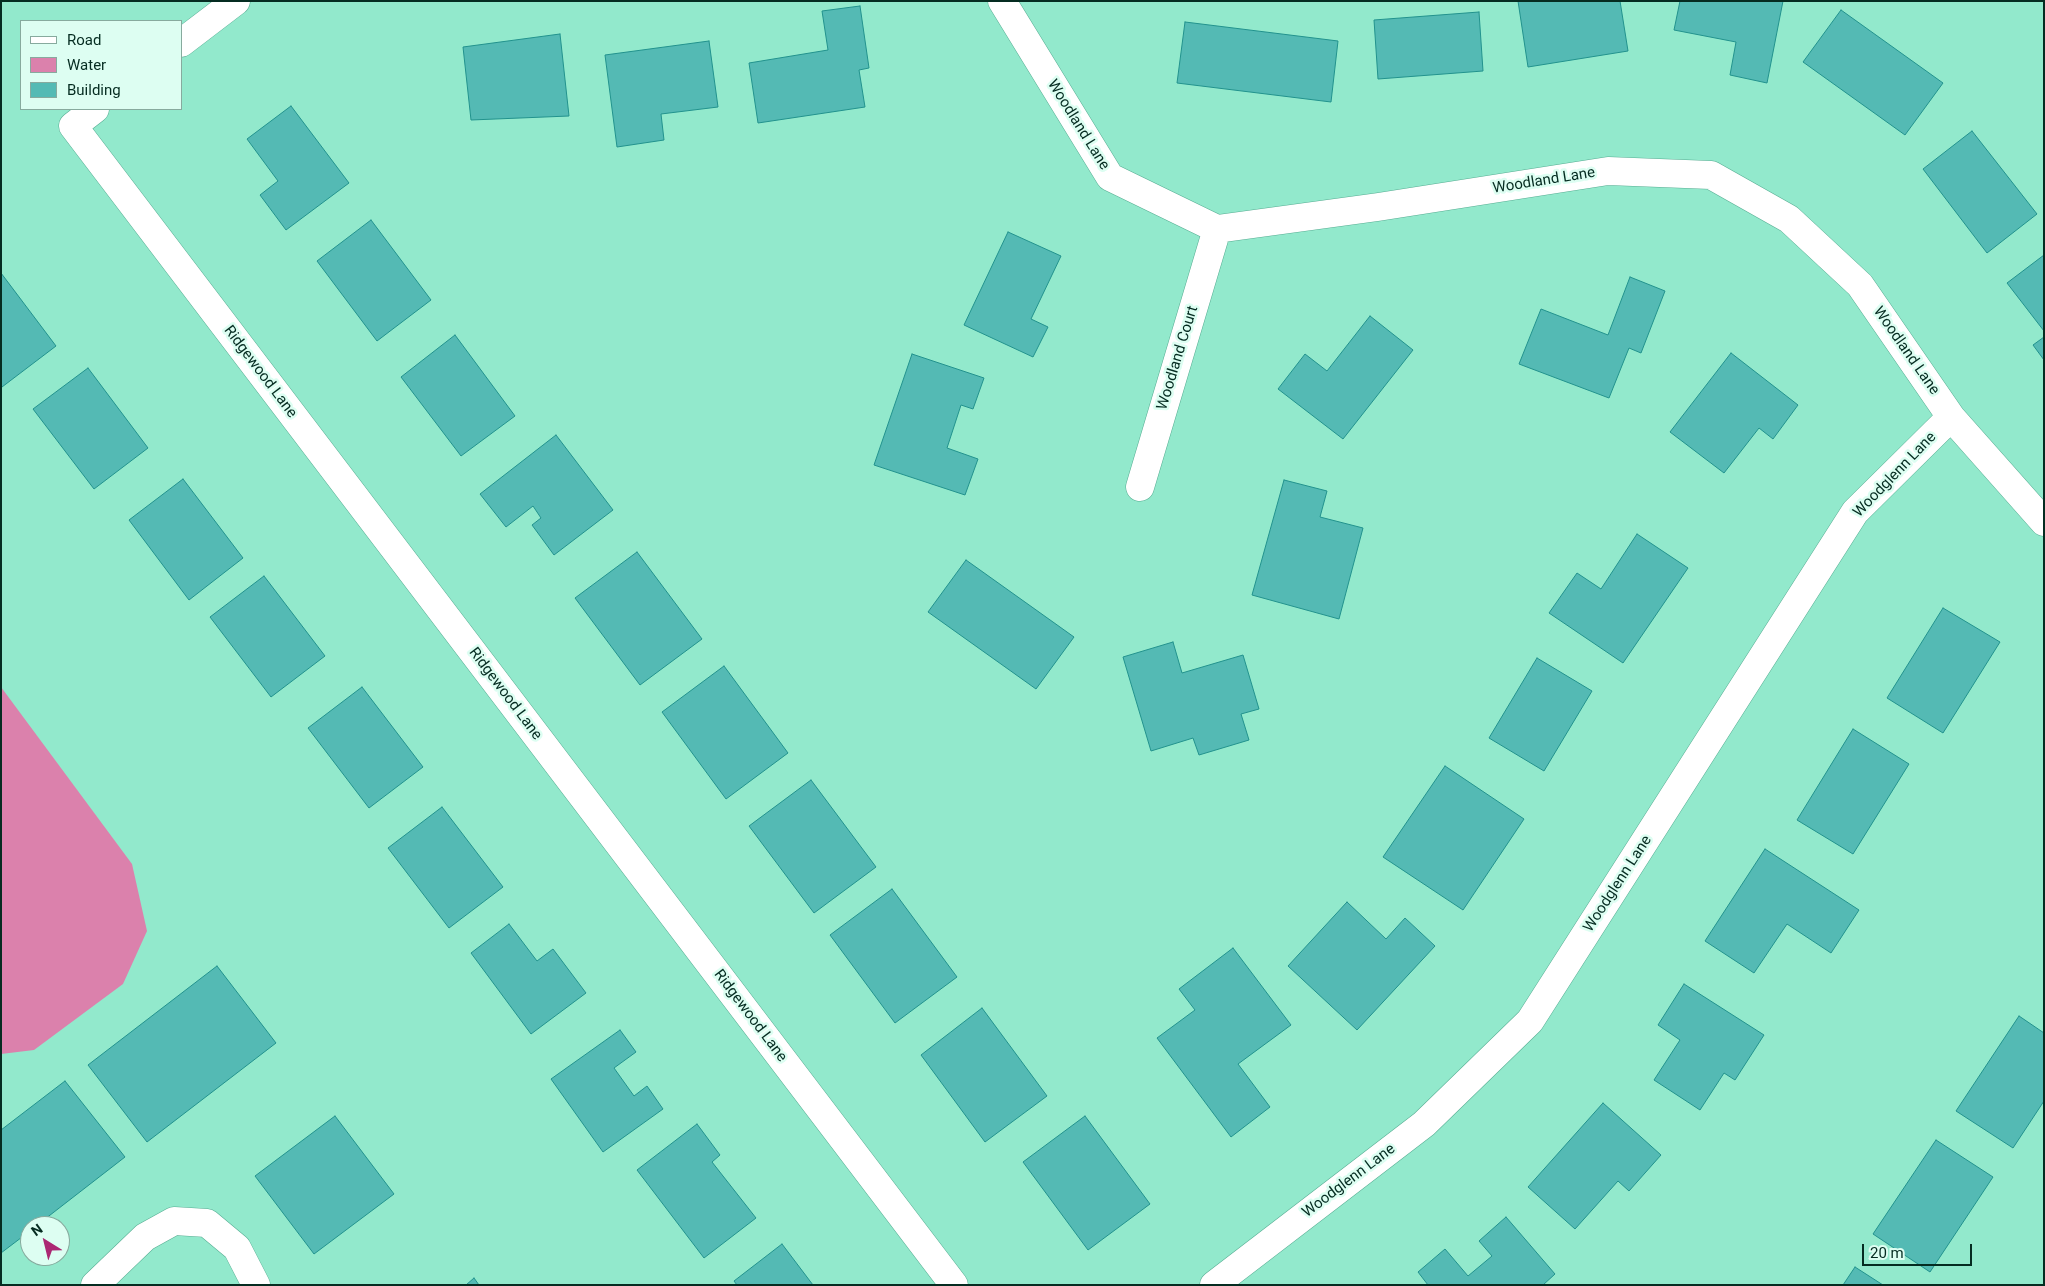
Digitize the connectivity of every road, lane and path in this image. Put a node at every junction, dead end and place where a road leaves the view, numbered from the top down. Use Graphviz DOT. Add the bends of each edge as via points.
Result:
graph roads {
  1 [pos="236,1"];
  2 [pos="1002,1"];
  3 [pos="182,42"];
  4 [pos="94,110"];
  5 [pos="1217,229"];
  6 [pos="1951,418"];
  7 [pos="1140,487"];
  8 [pos="2044,522"];
  9 [pos="95,1285"];
  10 [pos="256,1285"];
  11 [pos="954,1285"];
  12 [pos="1214,1285"];
  1 -- 3 [label="street"];
  2 -- 5 [label="street, Woodland Lane" via="1110,177"];
  4 -- 11 [label="street, Ridgewood Lane" via="73,126"];
  5 -- 6 [label="street, Woodland Lane" via="1608,170 1711,175 1789,219 1860,285"];
  5 -- 7 [label="street, Woodland Court"];
  6 -- 8 [label="street, Woodland Lane"];
  6 -- 12 [label="street, Woodglenn Lane" via="1855,512 1530,1021 1424,1124"];
  9 -- 10 [label="street" via="145,1237 174,1221 206,1223 237,1248"];
}
